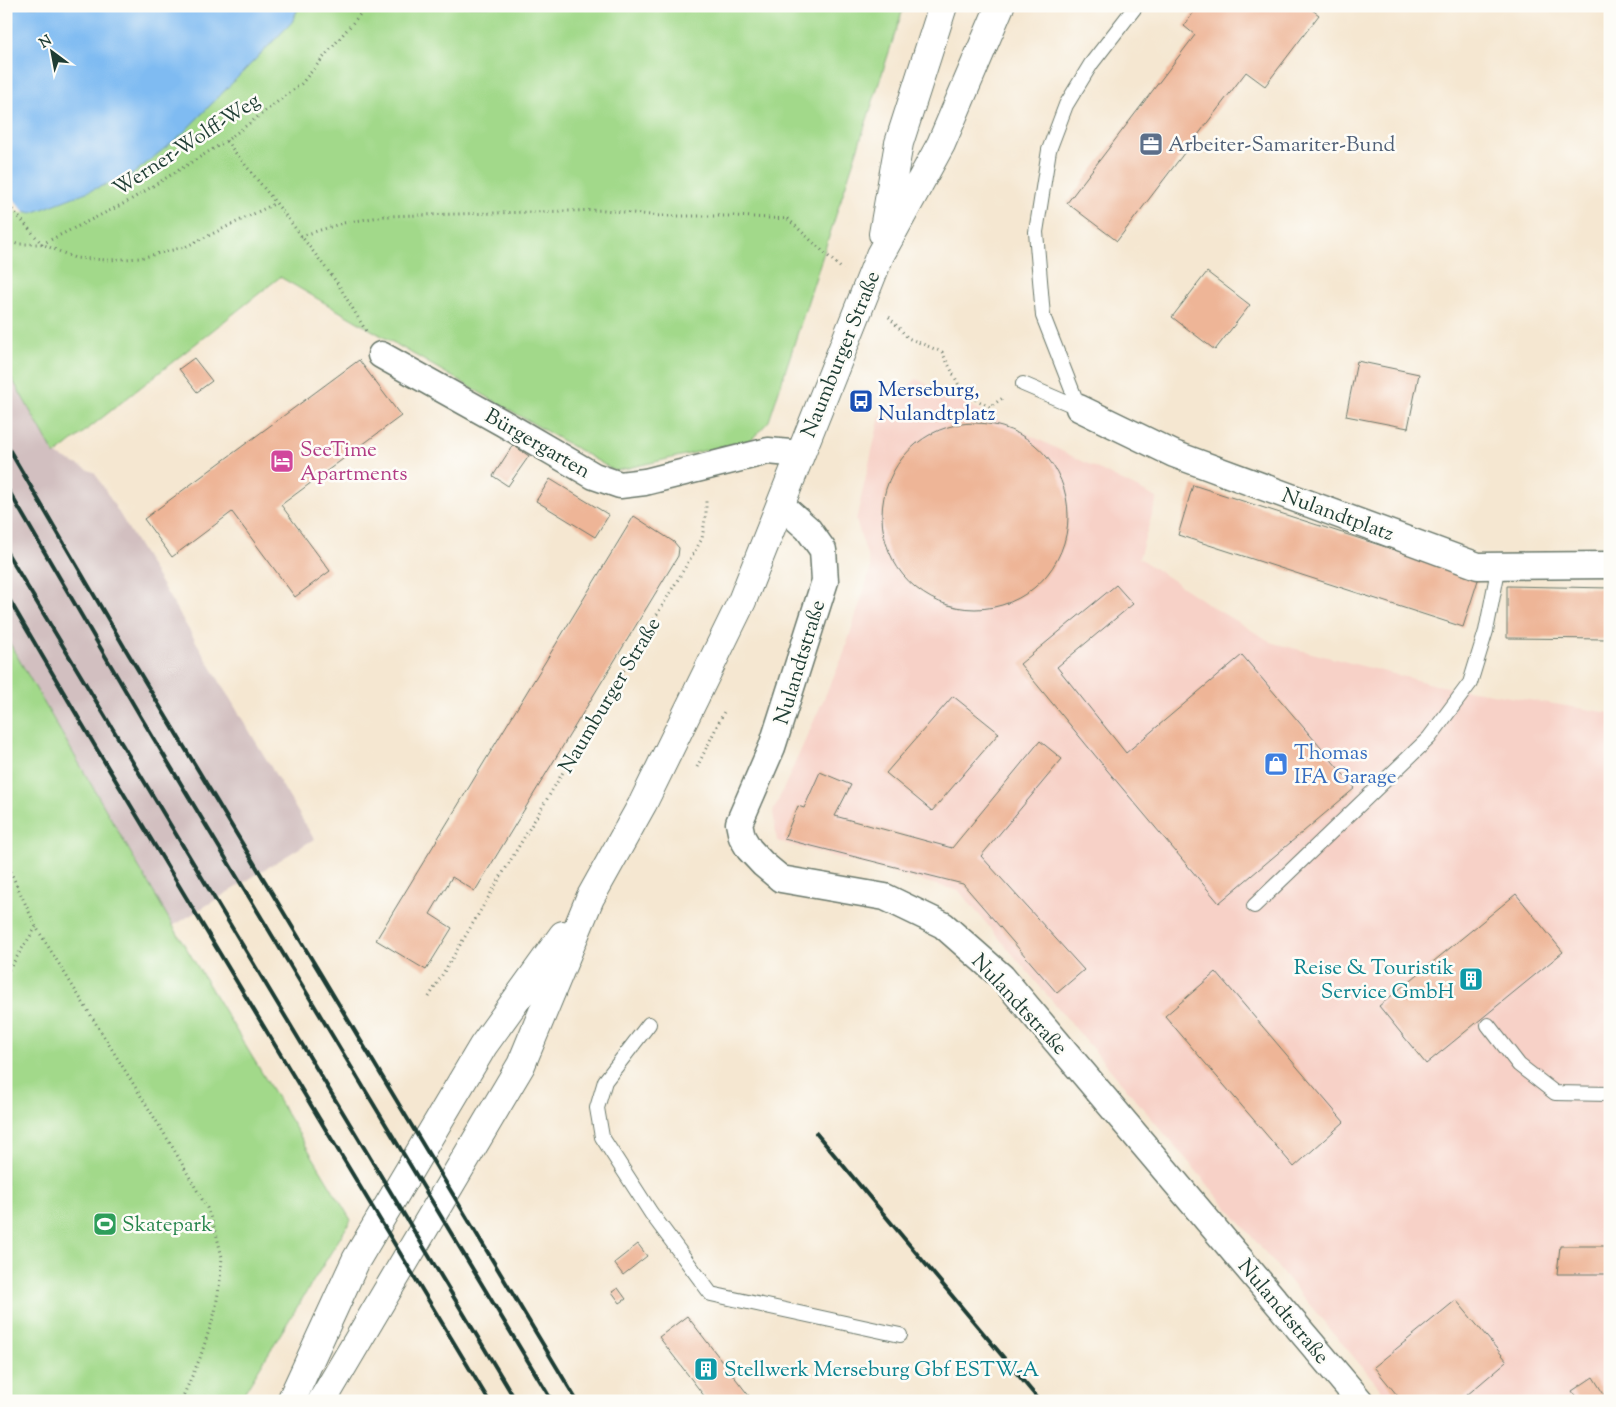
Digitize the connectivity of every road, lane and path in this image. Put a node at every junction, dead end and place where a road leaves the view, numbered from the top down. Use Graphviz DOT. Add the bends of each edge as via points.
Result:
graph roads {
  1 [pos="367,6"];
  2 [pos="943,6"];
  3 [pos="1000,6"];
  4 [pos="1136,6"];
  5 [pos="226,141"];
  6 [pos="6,202"];
  7 [pos="276,203"];
  8 [pos="302,236"];
  9 [pos="6,241"];
  10 [pos="42,244"];
  11 [pos="880,255"];
  12 [pos="866,291"];
  13 [pos="381,356"];
  14 [pos="1023,384"];
  15 [pos="1079,408"];
  16 [pos="801,454"];
  17 [pos="705,467"];
  18 [pos="781,505"];
  19 [pos="1499,565"];
  20 [pos="1610,565"];
  21 [pos="6,862"];
  22 [pos="590,898"];
  23 [pos="1254,906"];
  24 [pos="36,926"];
  25 [pos="6,974"];
  26 [pos="429,997"];
  27 [pos="649,1024"];
  28 [pos="1488,1025"];
  29 [pos="1610,1094"];
  30 [pos="900,1335"];
  31 [pos="181,1401"];
  32 [pos="291,1401"];
  33 [pos="322,1401"];
  34 [pos="1360,1401"];
  1 -- 5 [label="path, Werner-Wolff-Weg" via="301,84"];
  2 -- 11 [label="main road, Naumburger Straße" via="899,143"];
  3 -- 11 [label="main road, Naumburger Straße" via="941,144"];
  4 -- 15 [label="lane" via="1091,64 1066,105 1048,150 1036,232 1044,316"];
  5 -- 7 [label="path"];
  5 -- 10 [label="path, Werner-Wolff-Weg" via="127,202"];
  6 -- 10 [label="path"];
  7 -- 8 [label="path"];
  7 -- 10 [label="path" via="185,246 140,258 75,258"];
  8 -- 12 [label="path" via="343,223 385,216 604,210 661,216 788,219"];
  8 -- 13 [label="path" via="338,284"];
  9 -- 10 [label="path"];
  11 -- 12 [label="main road, Naumburger Straße"];
  12 -- 14 [label="path" via="908,338 942,352 963,392 990,407"];
  12 -- 16 [label="main road, Naumburger Straße"];
  13 -- 17 [label="street, Bürgergarten" via="594,476 620,485"];
  14 -- 15 [label="lane"];
  15 -- 19 [label="street, Nulandtplatz" via="1174,454 1478,566"];
  16 -- 17 [label="street, Naumburger Straße" via="768,451"];
  16 -- 18 [label="main road, Naumburger Straße"];
  17 -- 26 [label="path, Naumburger Straße" via="706,513 702,539"];
  18 -- 22 [label="main road, Naumburger Straße" via="742,601 644,803"];
  18 -- 34 [label="street, Nulandtstraße" via="808,529 822,550 825,580 772,747 739,823 749,848 782,879 885,897 943,925 1002,977"];
  19 -- 20 [label="street, Nulandtplatz"];
  19 -- 23 [label="lane" via="1486,631 1470,683 1429,738"];
  21 -- 24 [label="path"];
  22 -- 32 [label="main road, Naumburger Straße" via="483,1046 356,1260"];
  22 -- 33 [label="main road, Naumburger Straße" via="521,1065"];
  24 -- 25 [label="path"];
  24 -- 31 [label="path" via="173,1148 207,1208 216,1233 222,1257 215,1312"];
  27 -- 30 [label="lane" via="605,1081 597,1108 602,1137 711,1294"];
  28 -- 29 [label="lane" via="1519,1065 1555,1093"];
}
